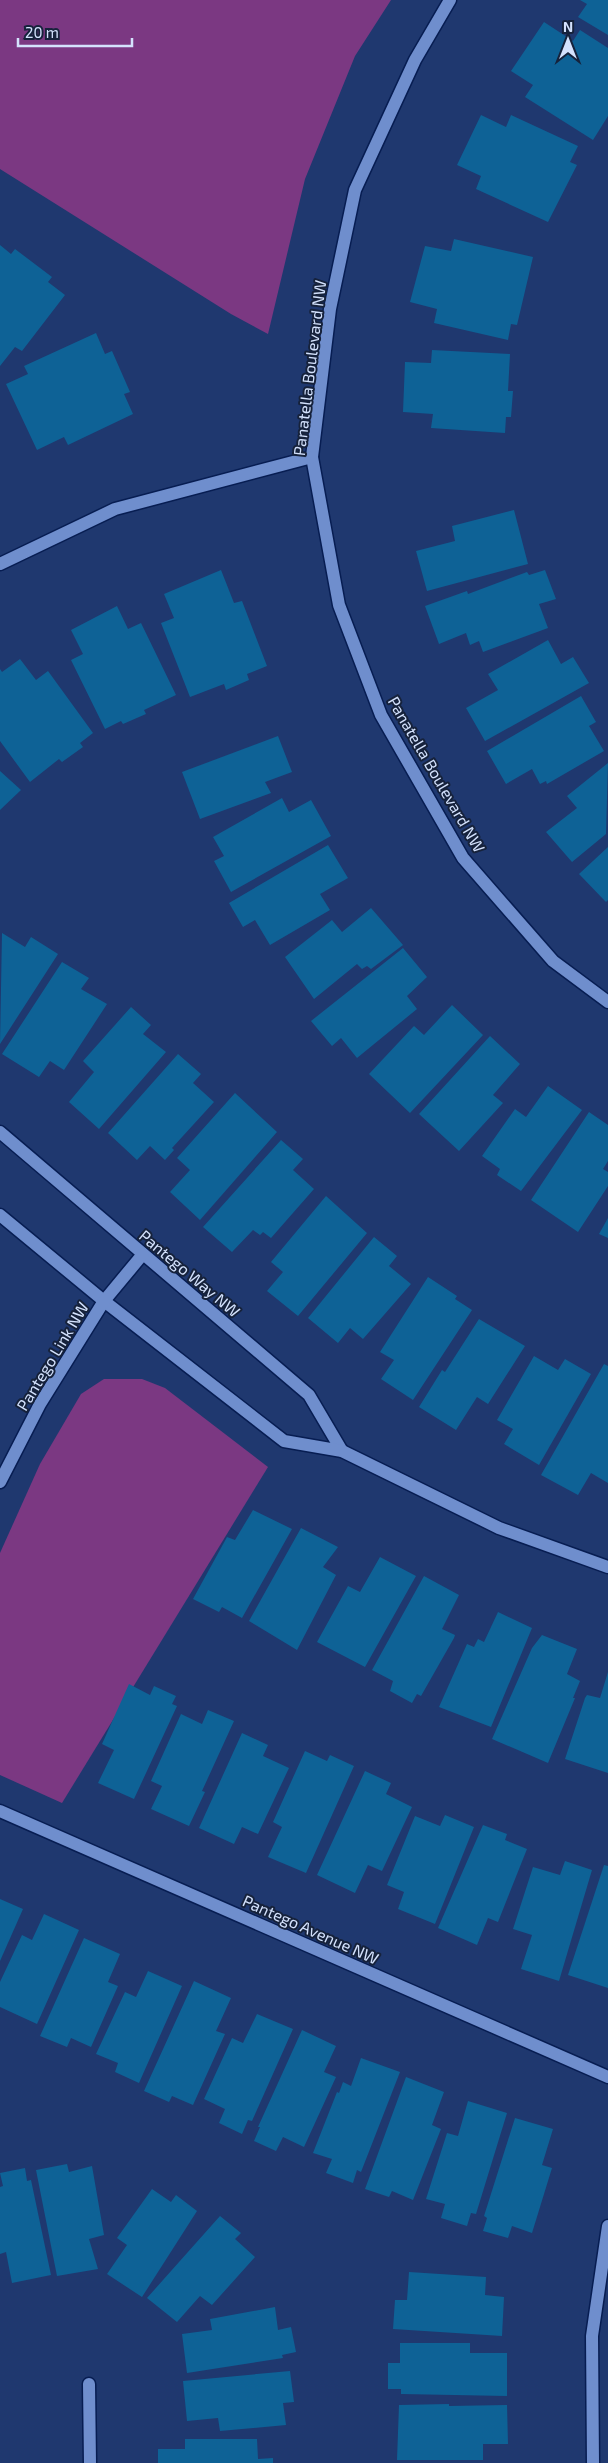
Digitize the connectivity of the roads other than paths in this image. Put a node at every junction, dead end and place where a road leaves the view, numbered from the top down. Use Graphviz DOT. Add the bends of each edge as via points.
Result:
graph roads {
  1 [pos="450,0"];
  2 [pos="312,457"];
  3 [pos="0,564"];
  4 [pos="608,1002"];
  5 [pos="0,1132"];
  6 [pos="0,1215"];
  7 [pos="143,1254"];
  8 [pos="104,1301"];
  9 [pos="342,1451"];
  10 [pos="0,1482"];
  11 [pos="608,1567"];
  12 [pos="0,1811"];
  13 [pos="608,2077"];
  14 [pos="608,2226"];
  15 [pos="89,2384"];
  16 [pos="90,2463"];
  17 [pos="592,2463"];
  1 -- 2 [label="street, Panatella Boulevard NW" via="415,60 355,190 330,310"];
  2 -- 3 [label="street" via="115,509"];
  2 -- 4 [label="street, Panatella Boulevard NW" via="339,605 381,715 463,858 553,961"];
  5 -- 7 [label="street, Pantego Way NW"];
  6 -- 8 [label="street"];
  7 -- 8 [label="street, Pantego Link NW"];
  7 -- 9 [label="street, Pantego Way NW" via="309,1395"];
  8 -- 9 [label="street" via="284,1441"];
  8 -- 10 [label="street, Pantego Link NW" via="40,1404"];
  9 -- 11 [label="street" via="499,1528"];
  12 -- 13 [label="street, Pantego Avenue NW"];
  14 -- 17 [label="street" via="592,2336"];
  15 -- 16 [label="street"];
}
